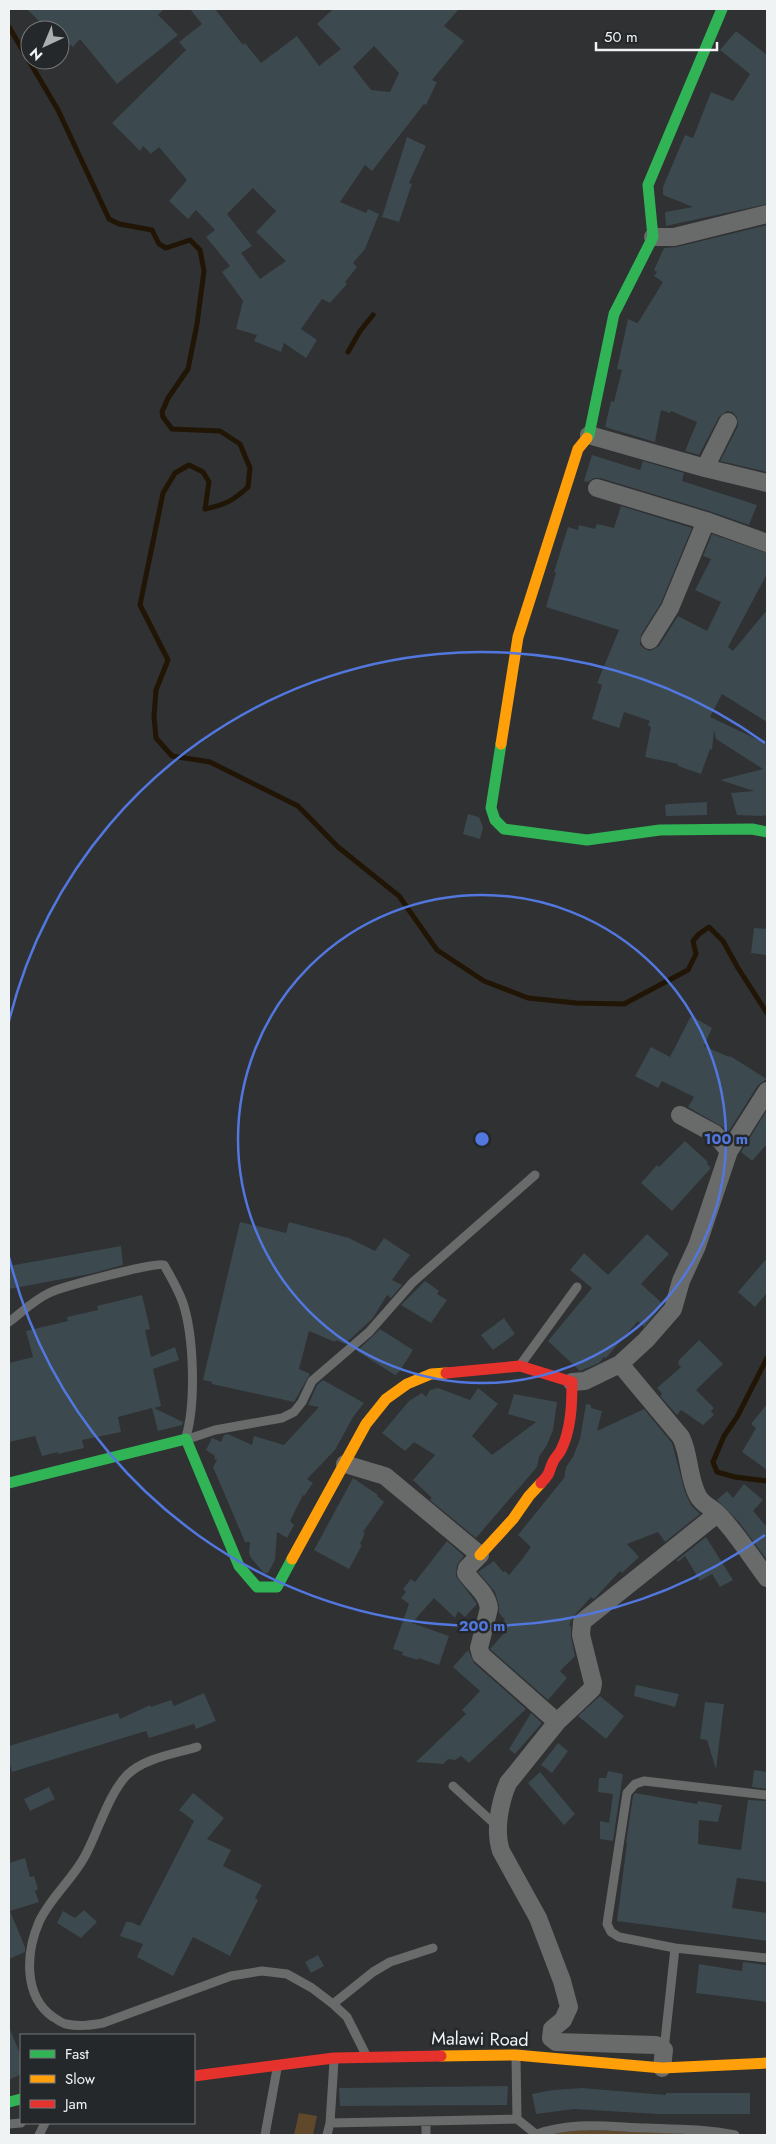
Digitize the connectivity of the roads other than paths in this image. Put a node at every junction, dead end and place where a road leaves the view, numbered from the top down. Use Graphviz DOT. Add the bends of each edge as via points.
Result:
graph roads {
  1 [pos="722,9"];
  2 [pos="767,214"];
  3 [pos="653,237"];
  4 [pos="728,422"];
  5 [pos="590,435"];
  6 [pos="705,468"];
  7 [pos="767,482"];
  8 [pos="597,488"];
  9 [pos="706,521"];
  10 [pos="767,543"];
  11 [pos="650,640"];
  12 [pos="767,832"];
  13 [pos="767,1091"];
  14 [pos="680,1115"];
  15 [pos="729,1151"];
  16 [pos="535,1175"];
  17 [pos="577,1287"];
  18 [pos="9,1322"];
  19 [pos="620,1364"];
  20 [pos="520,1366"];
  21 [pos="572,1382"];
  22 [pos="186,1440"];
  23 [pos="345,1464"];
  24 [pos="9,1483"];
  25 [pos="717,1514"];
  26 [pos="480,1555"];
  27 [pos="767,1578"];
  28 [pos="557,1722"];
  29 [pos="197,1747"];
  30 [pos="453,1786"];
  31 [pos="767,1795"];
  32 [pos="498,1827"];
  33 [pos="433,1948"];
  34 [pos="675,1948"];
  35 [pos="767,1958"];
  36 [pos="333,2004"];
  37 [pos="664,2050"];
  38 [pos="516,2055"];
  39 [pos="366,2056"];
  40 [pos="334,2058"];
  41 [pos="767,2063"];
  42 [pos="278,2066"];
  43 [pos="662,2068"];
  44 [pos="195,2076"];
  45 [pos="517,2119"];
  46 [pos="330,2123"];
  47 [pos="426,2123"];
  48 [pos="45,2124"];
  49 [pos="39,2135"];
  50 [pos="265,2135"];
  51 [pos="327,2135"];
  52 [pos="426,2135"];
  53 [pos="537,2135"];
  54 [pos="735,2135"];
  1 -- 3 [label="street" via="648,185"];
  2 -- 3 [label="street" via="674,237"];
  3 -- 5 [label="street" via="614,314"];
  4 -- 6 [label="street"];
  5 -- 6 [label="street"];
  5 -- 12 [label="street" via="578,449 518,637 491,808 494,820 504,829 587,840 660,830 752,829"];
  6 -- 7 [label="street"];
  8 -- 9 [label="street"];
  9 -- 10 [label="street"];
  9 -- 11 [label="street" via="670,608"];
  13 -- 15 [label="street"];
  14 -- 15 [label="street" via="715,1134"];
  15 -- 19 [label="street" via="673,1309"];
  16 -- 22 [label="lane" via="413,1282 369,1332 312,1381 294,1412 282,1418 215,1430"];
  17 -- 20 [label="lane"];
  18 -- 22 [label="lane" via="50,1292 142,1266 164,1264 179,1292 187,1326 192,1388 191,1422"];
  19 -- 21 [label="street" via="585,1381"];
  19 -- 25 [label="street" via="681,1437 694,1488 705,1506"];
  20 -- 21 [label="street"];
  20 -- 23 [label="street" via="431,1374 407,1384 386,1399 366,1424"];
  21 -- 26 [label="street" via="567,1434 550,1474"];
  22 -- 23 [label="street" via="239,1566 257,1587 277,1587"];
  22 -- 24 [label="street"];
  23 -- 26 [label="street" via="385,1476"];
  25 -- 27 [label="street"];
  25 -- 28 [label="street" via="582,1622 581,1635 592,1689"];
  26 -- 28 [label="street" via="466,1573 489,1604 480,1648 482,1655"];
  28 -- 32 [label="street" via="508,1783"];
  29 -- 36 [label="lane" via="147,1762 127,1775 83,1859 39,1922 31,1952 30,1978 35,1997 46,2012 64,2024 83,2026 104,2022 231,1976 262,1971 287,1974"];
  30 -- 32 [label="lane"];
  31 -- 34 [label="lane" via="644,1781 635,1784 627,1793 607,1924 619,1937"];
  32 -- 37 [label="street" via="501,1851 538,1918 569,2007 567,2014 552,2029 551,2038 556,2042 656,2045"];
  33 -- 36 [label="lane" via="390,1962"];
  34 -- 35 [label="lane"];
  34 -- 37 [label="lane"];
  36 -- 39 [label="lane" via="346,2017"];
  37 -- 43 [label="street"];
  38 -- 39 [label="street, Malawi Road"];
  38 -- 43 [label="street, Malawi Road"];
  38 -- 45 [label="lane"];
  39 -- 40 [label="street, Malawi Road"];
  40 -- 42 [label="street, Malawi Road"];
  40 -- 46 [label="lane"];
  41 -- 43 [label="street, Malawi Road"];
  42 -- 44 [label="street, Malawi Road"];
  42 -- 50 [label="lane"];
  45 -- 47 [label="lane"];
  45 -- 53 [label="lane"];
  46 -- 47 [label="lane"];
  46 -- 51 [label="lane"];
  47 -- 52 [label="lane"];
  48 -- 49 [label="lane"];
  53 -- 54 [label="lane" via="552,2129 586,2125"];
}
